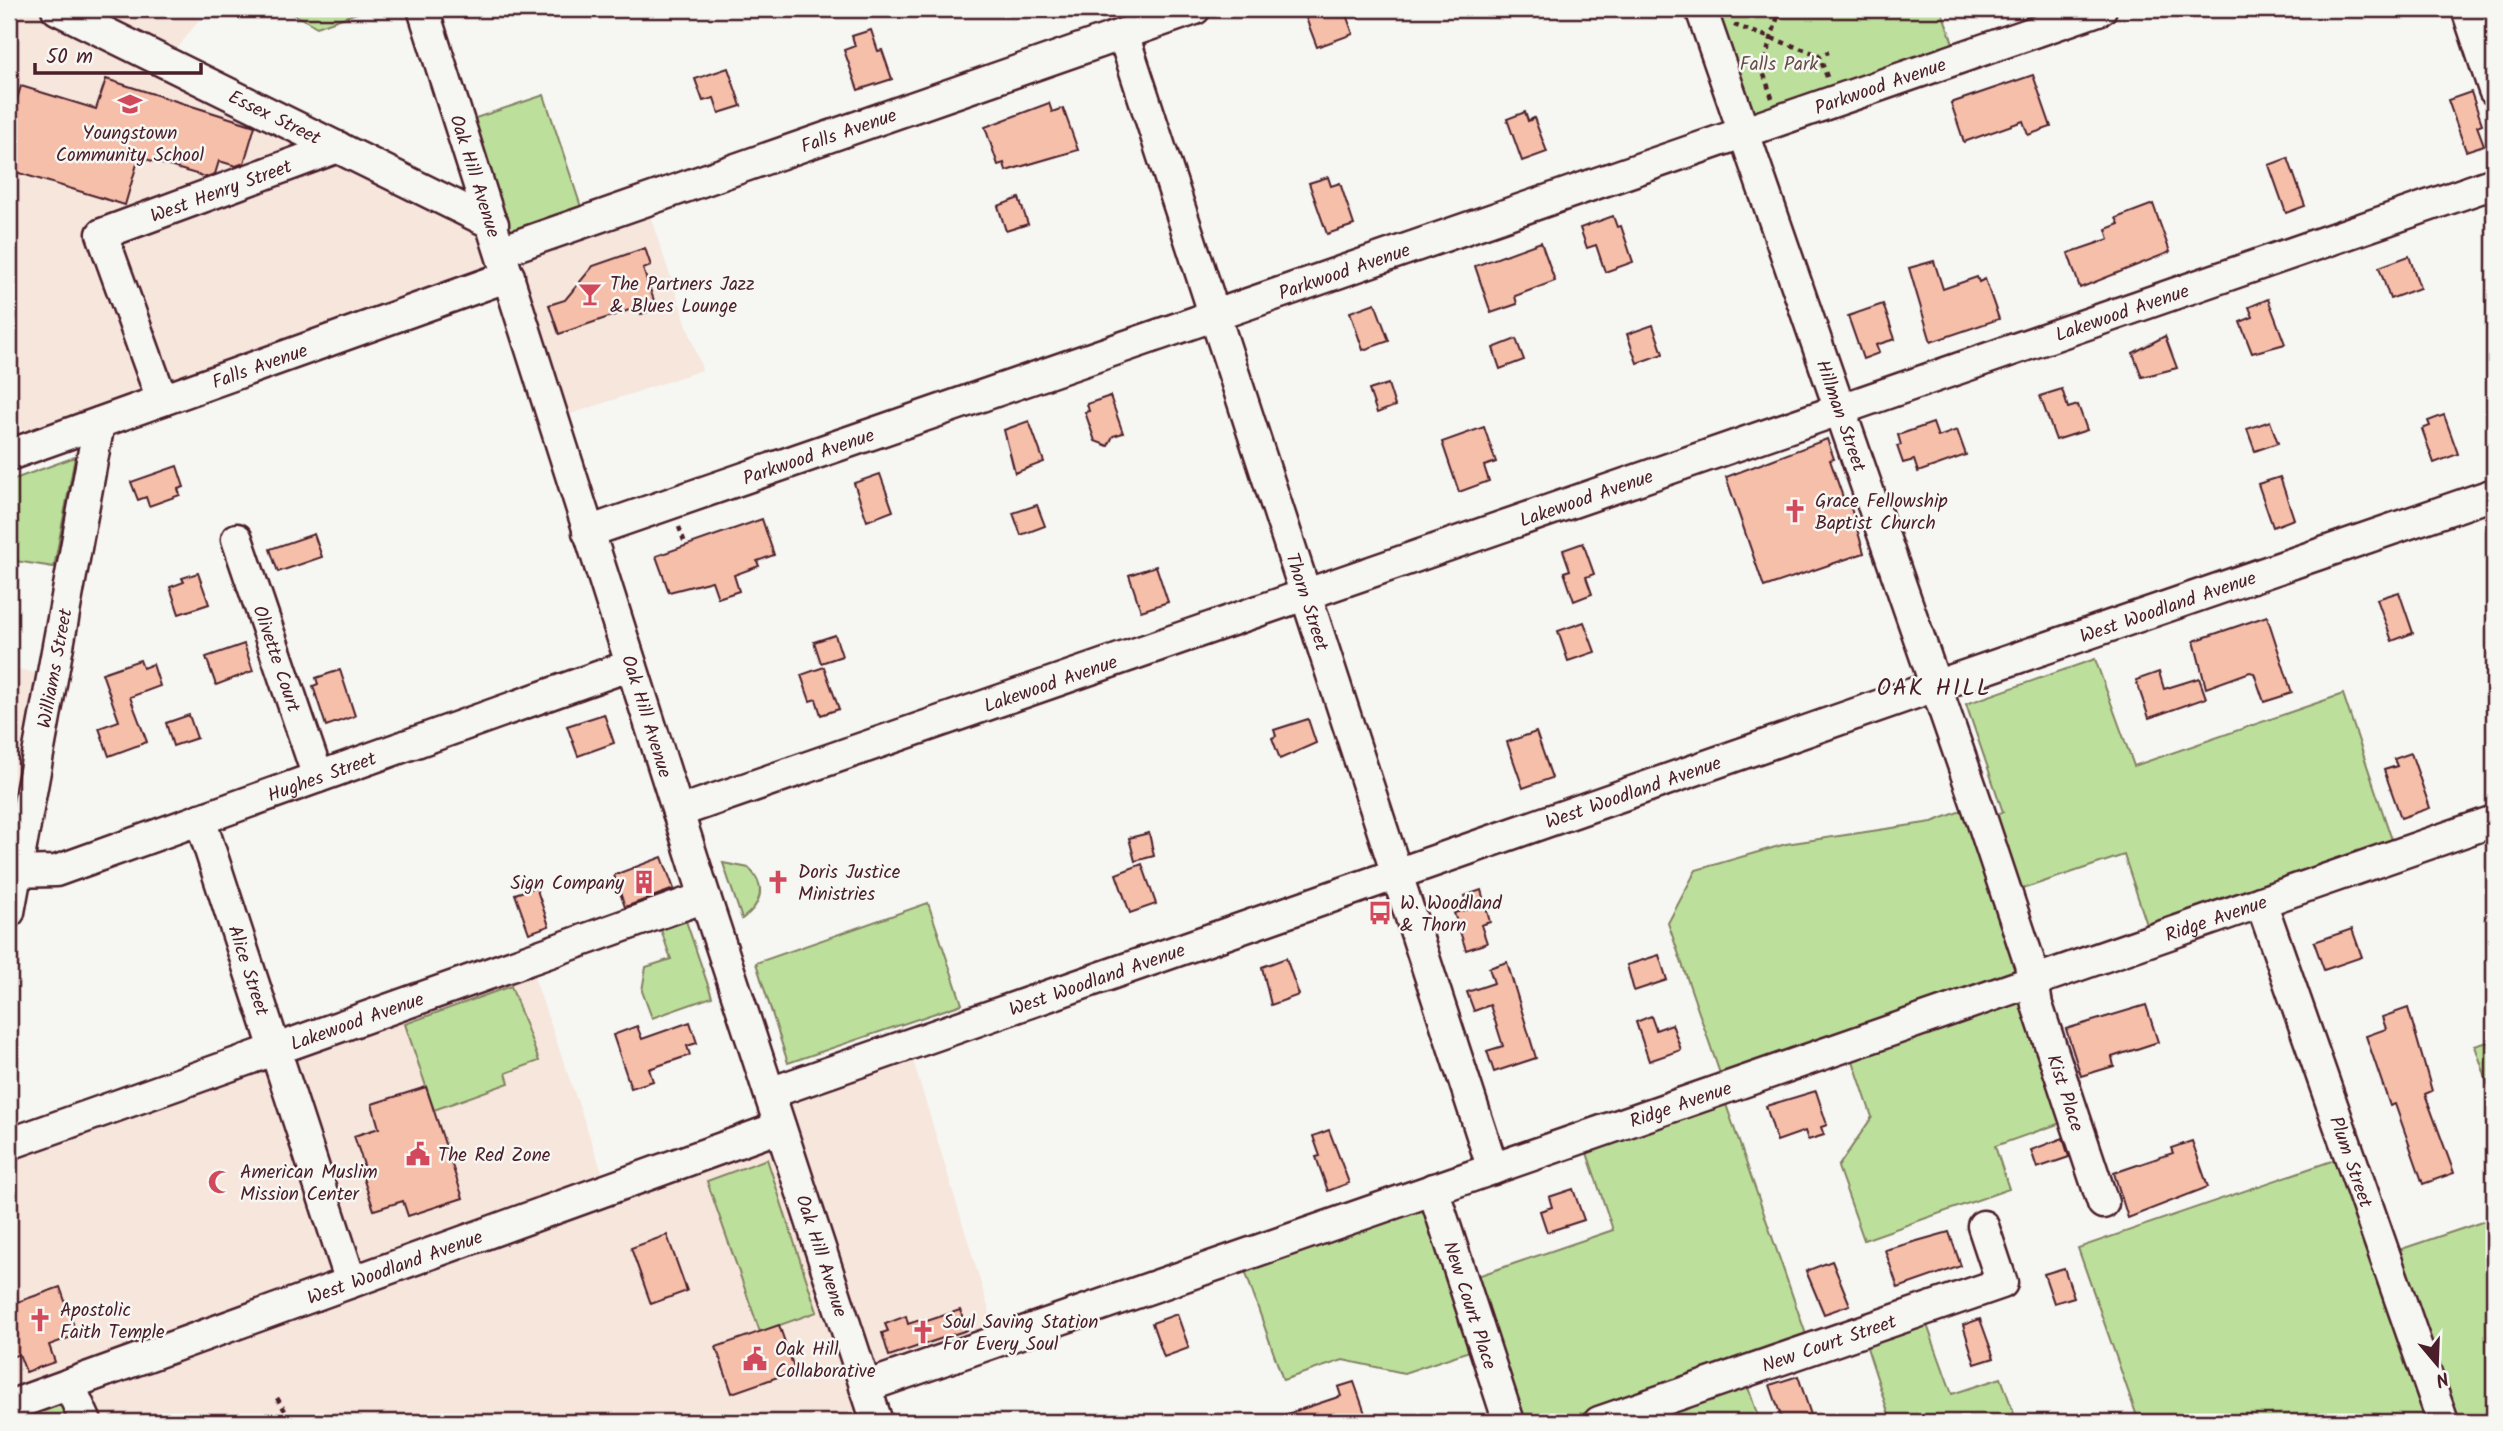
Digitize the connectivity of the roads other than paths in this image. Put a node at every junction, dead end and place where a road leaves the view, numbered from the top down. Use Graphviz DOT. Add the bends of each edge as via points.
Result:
graph roads {
  1 [pos="57,9"];
  2 [pos="423,9"];
  3 [pos="1195,9"];
  4 [pos="1702,9"];
  5 [pos="2101,9"];
  6 [pos="2467,9"];
  7 [pos="1124,34"];
  8 [pos="2494,90"];
  9 [pos="1744,132"];
  10 [pos="338,147"];
  11 [pos="2494,183"];
  12 [pos="501,251"];
  13 [pos="1215,315"];
  14 [pos="162,400"];
  15 [pos="1840,408"];
  16 [pos="99,423"];
  17 [pos="9,455"];
  18 [pos="2494,494"];
  19 [pos="588,532"];
  20 [pos="237,539"];
  21 [pos="1305,593"];
  22 [pos="631,665"];
  23 [pos="1936,686"];
  24 [pos="318,777"];
  25 [pos="678,812"];
  26 [pos="200,819"];
  27 [pos="2494,821"];
  28 [pos="12,873"];
  29 [pos="1396,873"];
  30 [pos="705,897"];
  31 [pos="2261,902"];
  32 [pos="9,912"];
  33 [pos="2032,982"];
  34 [pos="276,1050"];
  35 [pos="770,1093"];
  36 [pos="780,1127"];
  37 [pos="9,1144"];
  38 [pos="1493,1169"];
  39 [pos="1433,1189"];
  40 [pos="2104,1203"];
  41 [pos="1983,1226"];
  42 [pos="351,1282"];
  43 [pos="69,1384"];
  44 [pos="865,1387"];
  45 [pos="9,1406"];
  46 [pos="86,1422"];
  47 [pos="877,1422"];
  48 [pos="1509,1422"];
  49 [pos="1599,1422"];
  50 [pos="2443,1422"];
  1 -- 10 [label="street, Essex Street"];
  2 -- 12 [label="street, Oak Hill Avenue"];
  3 -- 7 [label="street, Falls Avenue"];
  4 -- 9 [label="street, Hillman Street"];
  5 -- 9 [label="street, Parkwood Avenue"];
  6 -- 8 [label="street"];
  7 -- 12 [label="street, Falls Avenue"];
  7 -- 13 [label="street, Thorn Street"];
  9 -- 13 [label="street, Parkwood Avenue"];
  9 -- 15 [label="street, Hillman Street"];
  10 -- 12 [label="street, Essex Street"];
  10 -- 14 [label="street, West Henry Street" via="102,234"];
  11 -- 15 [label="street, Lakewood Avenue"];
  12 -- 14 [label="street, Falls Avenue"];
  12 -- 19 [label="street, Oak Hill Avenue"];
  13 -- 19 [label="street, Parkwood Avenue"];
  13 -- 21 [label="street, Thorn Street"];
  14 -- 16 [label="street, Falls Avenue"];
  15 -- 21 [label="street, Lakewood Avenue"];
  15 -- 23 [label="street, Hillman Street"];
  16 -- 17 [label="street, Falls Avenue"];
  16 -- 28 [label="street, Williams Street"];
  18 -- 23 [label="street, West Woodland Avenue"];
  19 -- 22 [label="street, Oak Hill Avenue"];
  20 -- 24 [label="street, Olivette Court"];
  21 -- 25 [label="street, Lakewood Avenue"];
  21 -- 29 [label="street, Thorn Street"];
  22 -- 24 [label="street, Hughes Street"];
  22 -- 25 [label="street, Oak Hill Avenue"];
  23 -- 29 [label="street, West Woodland Avenue"];
  23 -- 33 [label="street, Hillman Street" via="2030,964"];
  24 -- 26 [label="street, Hughes Street"];
  25 -- 30 [label="street, Oak Hill Avenue"];
  26 -- 28 [label="street, Hughes Street" via="56,871"];
  26 -- 34 [label="street, Alice Street"];
  27 -- 31 [label="street, Ridge Avenue"];
  28 -- 32 [label="street, Williams Street"];
  29 -- 35 [label="street, West Woodland Avenue"];
  29 -- 38 [label="street, Thorn Street"];
  30 -- 34 [label="street, Lakewood Avenue"];
  30 -- 35 [label="street, Oak Hill Avenue"];
  31 -- 33 [label="street, Ridge Avenue"];
  31 -- 50 [label="street, Plum Street"];
  33 -- 38 [label="street, Ridge Avenue"];
  33 -- 40 [label="street, Kist Place"];
  34 -- 37 [label="street, Lakewood Avenue"];
  34 -- 42 [label="street, Alice Street"];
  35 -- 36 [label="street, Oak Hill Avenue"];
  36 -- 42 [label="street, West Woodland Avenue"];
  36 -- 44 [label="street, Oak Hill Avenue"];
  38 -- 39 [label="street, Ridge Avenue"];
  39 -- 44 [label="street, Ridge Avenue"];
  39 -- 48 [label="street, New Court Place"];
  41 -- 49 [label="street, New Court Street" via="2002,1283"];
  42 -- 43 [label="street, West Woodland Avenue"];
  43 -- 45 [label="street, West Woodland Avenue"];
  43 -- 46 [label="street"];
  44 -- 47 [label="street, Oak Hill Avenue"];
}
